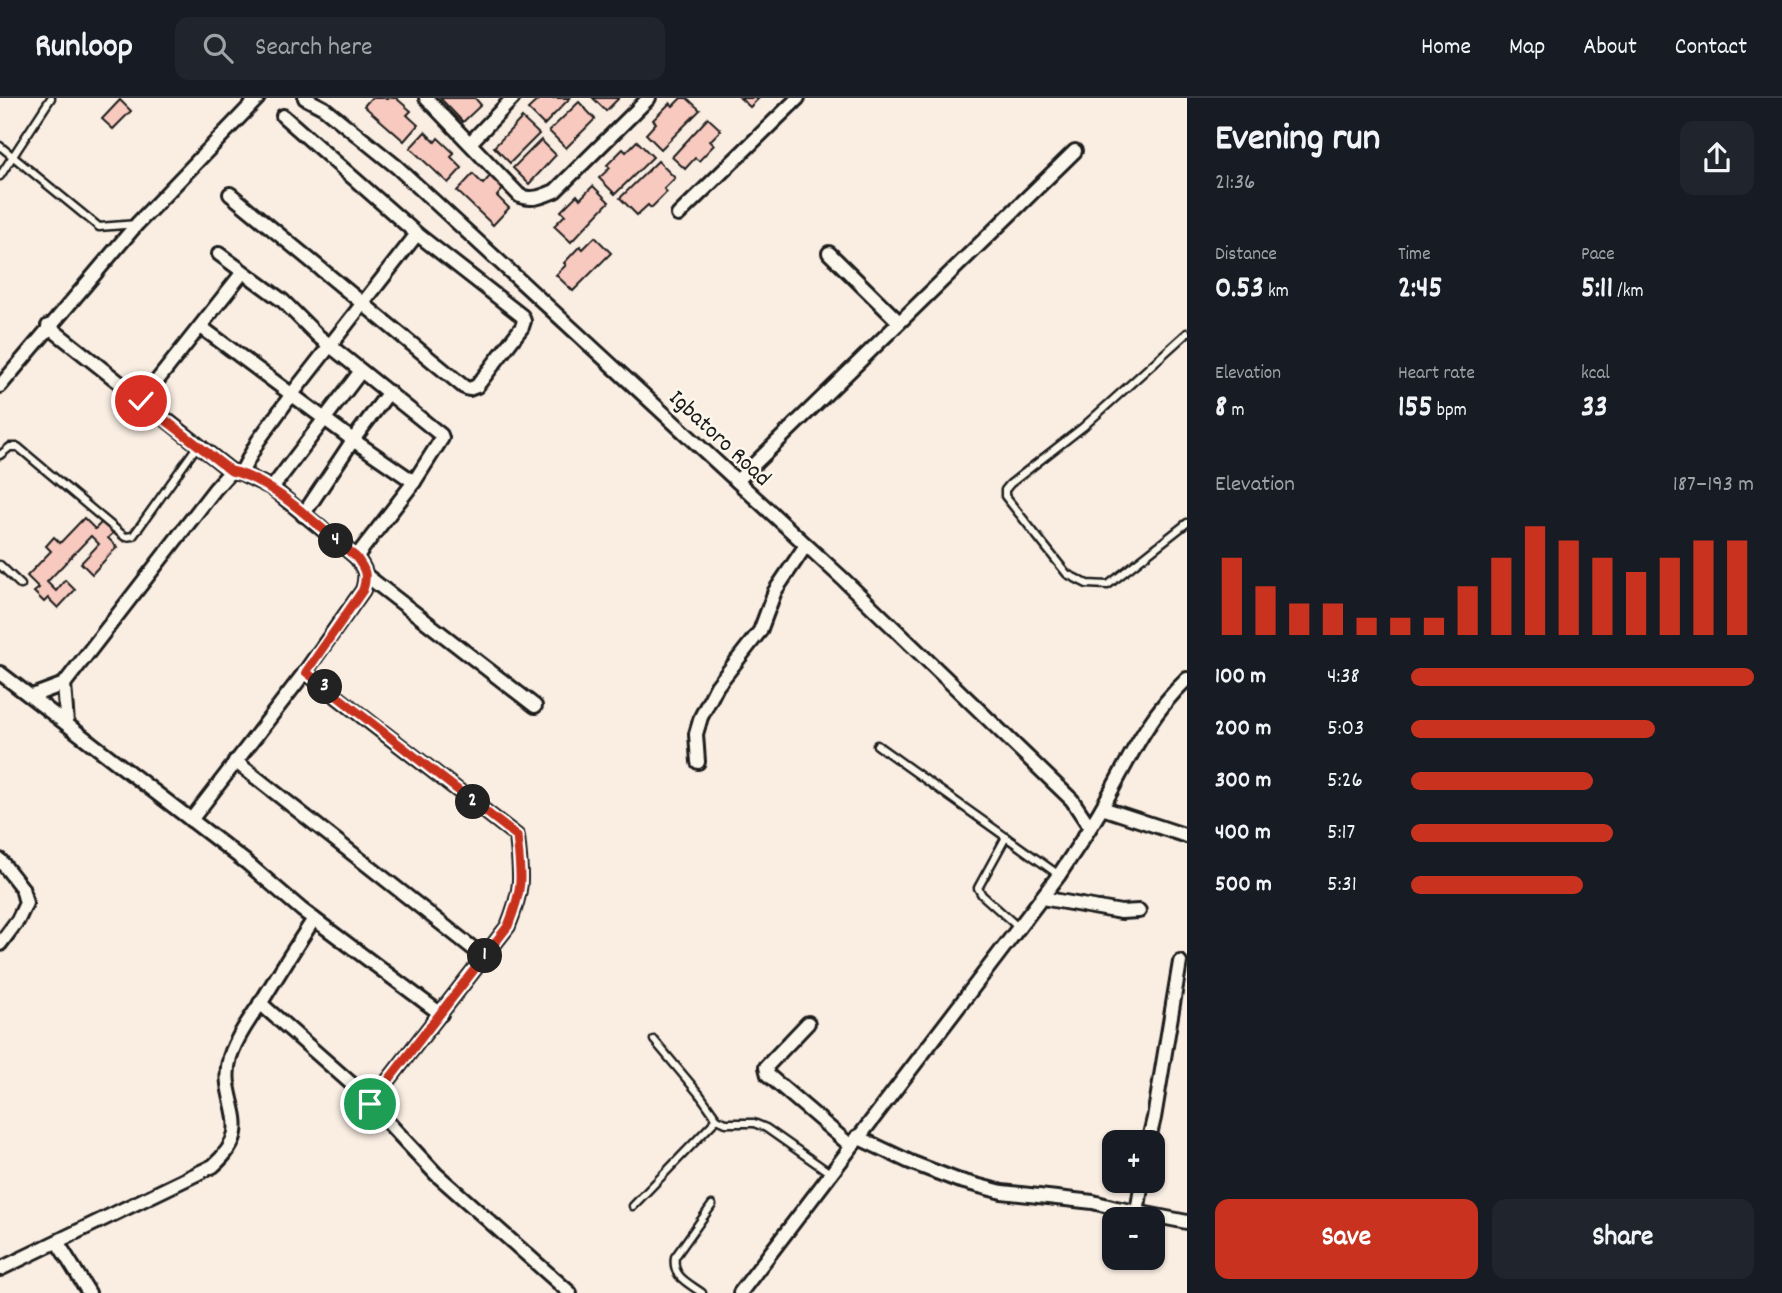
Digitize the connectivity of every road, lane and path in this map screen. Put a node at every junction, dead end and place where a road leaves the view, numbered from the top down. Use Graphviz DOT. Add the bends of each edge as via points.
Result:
graph roads {
  1 [pos="51,98"];
  2 [pos="258,98"];
  3 [pos="305,98"];
  4 [pos="426,98"];
  5 [pos="513,98"];
  6 [pos="649,98"];
  7 [pos="798,98"];
  8 [pos="283,116"];
  9 [pos="470,143"];
  10 [pos="0,146"];
  11 [pos="1075,151"];
  12 [pos="13,156"];
  13 [pos="0,176"];
  14 [pos="230,194"];
  15 [pos="678,215"];
  16 [pos="136,224"];
  17 [pos="417,234"];
  18 [pos="829,253"];
  19 [pos="219,254"];
  20 [pos="243,272"];
  21 [pos="360,304"];
  22 [pos="900,322"];
  23 [pos="48,326"];
  24 [pos="201,327"];
  25 [pos="1187,333"];
  26 [pos="331,345"];
  27 [pos="361,372"];
  28 [pos="0,386"];
  29 [pos="389,392"];
  30 [pos="292,394"];
  31 [pos="141,401"];
  32 [pos="325,419"];
  33 [pos="353,440"];
  34 [pos="198,445"];
  35 [pos="0,455"];
  36 [pos="236,472"];
  37 [pos="737,481"];
  38 [pos="414,482"];
  39 [pos="272,488"];
  40 [pos="303,515"];
  41 [pos="1186,526"];
  42 [pos="806,545"];
  43 [pos="356,557"];
  44 [pos="0,565"];
  45 [pos="367,576"];
  46 [pos="21,585"];
  47 [pos="306,672"];
  48 [pos="0,673"];
  49 [pos="1187,679"];
  50 [pos="64,684"];
  51 [pos="32,696"];
  52 [pos="535,706"];
  53 [pos="67,724"];
  54 [pos="877,745"];
  55 [pos="235,761"];
  56 [pos="698,762"];
  57 [pos="1102,808"];
  58 [pos="191,820"];
  59 [pos="1090,827"];
  60 [pos="1187,836"];
  61 [pos="1006,837"];
  62 [pos="0,860"];
  63 [pos="1059,874"];
  64 [pos="1042,898"];
  65 [pos="1139,911"];
  66 [pos="314,919"];
  67 [pos="1019,928"];
  68 [pos="0,944"];
  69 [pos="484,957"];
  70 [pos="1180,962"];
  71 [pos="260,1003"];
  72 [pos="441,1014"];
  73 [pos="808,1023"];
  74 [pos="654,1040"];
  75 [pos="370,1104"];
  76 [pos="717,1119"];
  77 [pos="1151,1130"];
  78 [pos="854,1142"];
  79 [pos="830,1173"];
  80 [pos="712,1205"];
  81 [pos="633,1206"];
  82 [pos="1113,1207"];
  83 [pos="1165,1219"];
  84 [pos="1187,1223"];
  85 [pos="58,1243"];
  86 [pos="0,1269"];
  87 [pos="89,1293"];
  88 [pos="570,1293"];
  89 [pos="702,1293"];
  90 [pos="740,1293"];
  1 -- 12 [label="lane"];
  2 -- 16 [label="street"];
  3 -- 37 [label="street, Igbatoro Road" via="397,167"];
  4 -- 9 [label="street"];
  5 -- 9 [label="street"];
  6 -- 9 [label="street" via="555,191 539,198 520,196"];
  7 -- 15 [label="street"];
  8 -- 17 [label="street"];
  10 -- 12 [label="lane"];
  11 -- 22 [label="street"];
  12 -- 13 [label="lane"];
  12 -- 16 [label="lane" via="99,227"];
  14 -- 21 [label="street"];
  16 -- 23 [label="street"];
  17 -- 21 [label="street"];
  17 -- 21 [label="street" via="524,321 477,386 464,387"];
  18 -- 22 [label="street"];
  19 -- 20 [label="street"];
  20 -- 24 [label="street"];
  20 -- 26 [label="street"];
  21 -- 26 [label="street"];
  22 -- 37 [label="street"];
  23 -- 28 [label="street"];
  23 -- 31 [label="street"];
  24 -- 30 [label="street"];
  24 -- 31 [label="street"];
  25 -- 41 [label="lane" via="1083,427 1010,484 1004,496 1067,574 1087,584 1108,585"];
  26 -- 27 [label="street"];
  26 -- 30 [label="street"];
  27 -- 29 [label="street"];
  27 -- 32 [label="street"];
  29 -- 33 [label="street"];
  29 -- 38 [label="street" via="442,438"];
  30 -- 32 [label="street"];
  30 -- 36 [label="street"];
  31 -- 34 [label="street"];
  32 -- 33 [label="street"];
  32 -- 39 [label="street"];
  33 -- 38 [label="street"];
  33 -- 40 [label="street"];
  34 -- 35 [label="lane" via="129,538 18,447"];
  34 -- 36 [label="street"];
  36 -- 39 [label="street"];
  36 -- 50 [label="street"];
  37 -- 42 [label="street, Igbatoro Road"];
  38 -- 43 [label="street"];
  39 -- 40 [label="street"];
  40 -- 43 [label="street"];
  42 -- 56 [label="street" via="775,592 760,631 718,686 701,717 696,734"];
  42 -- 59 [label="street, Igbatoro Road" via="1063,791"];
  43 -- 45 [label="street"];
  44 -- 46 [label="lane"];
  45 -- 47 [label="street" via="363,590"];
  45 -- 52 [label="street"];
  47 -- 55 [label="street"];
  47 -- 69 [label="street" via="517,836 520,896 508,926"];
  48 -- 51 [label="street"];
  49 -- 57 [label="street" via="1159,707"];
  50 -- 51 [label="street"];
  50 -- 53 [label="street"];
  51 -- 53 [label="street"];
  53 -- 58 [label="street"];
  54 -- 61 [label="lane"];
  55 -- 58 [label="street"];
  55 -- 69 [label="street"];
  57 -- 59 [label="street"];
  57 -- 60 [label="street"];
  58 -- 66 [label="street"];
  59 -- 63 [label="street"];
  61 -- 63 [label="lane"];
  61 -- 67 [label="lane" via="978,888"];
  62 -- 68 [label="street" via="22,888 26,903"];
  63 -- 64 [label="street"];
  64 -- 65 [label="street"];
  64 -- 67 [label="street"];
  66 -- 71 [label="street"];
  66 -- 72 [label="street"];
  67 -- 78 [label="street"];
  69 -- 72 [label="street"];
  70 -- 77 [label="street"];
  71 -- 75 [label="street"];
  71 -- 85 [label="street" via="230,1058 229,1091 237,1122 224,1157"];
  72 -- 75 [label="street"];
  73 -- 78 [label="street" via="766,1071"];
  74 -- 76 [label="lane"];
  75 -- 88 [label="street" via="436,1174"];
  76 -- 79 [label="lane" via="766,1128"];
  76 -- 81 [label="lane"];
  78 -- 79 [label="street"];
  78 -- 82 [label="street" via="1002,1192"];
  79 -- 90 [label="street"];
  80 -- 89 [label="lane" via="675,1257 677,1275"];
  83 -- 84 [label="street"];
  85 -- 86 [label="street"];
  85 -- 87 [label="street"];
}
